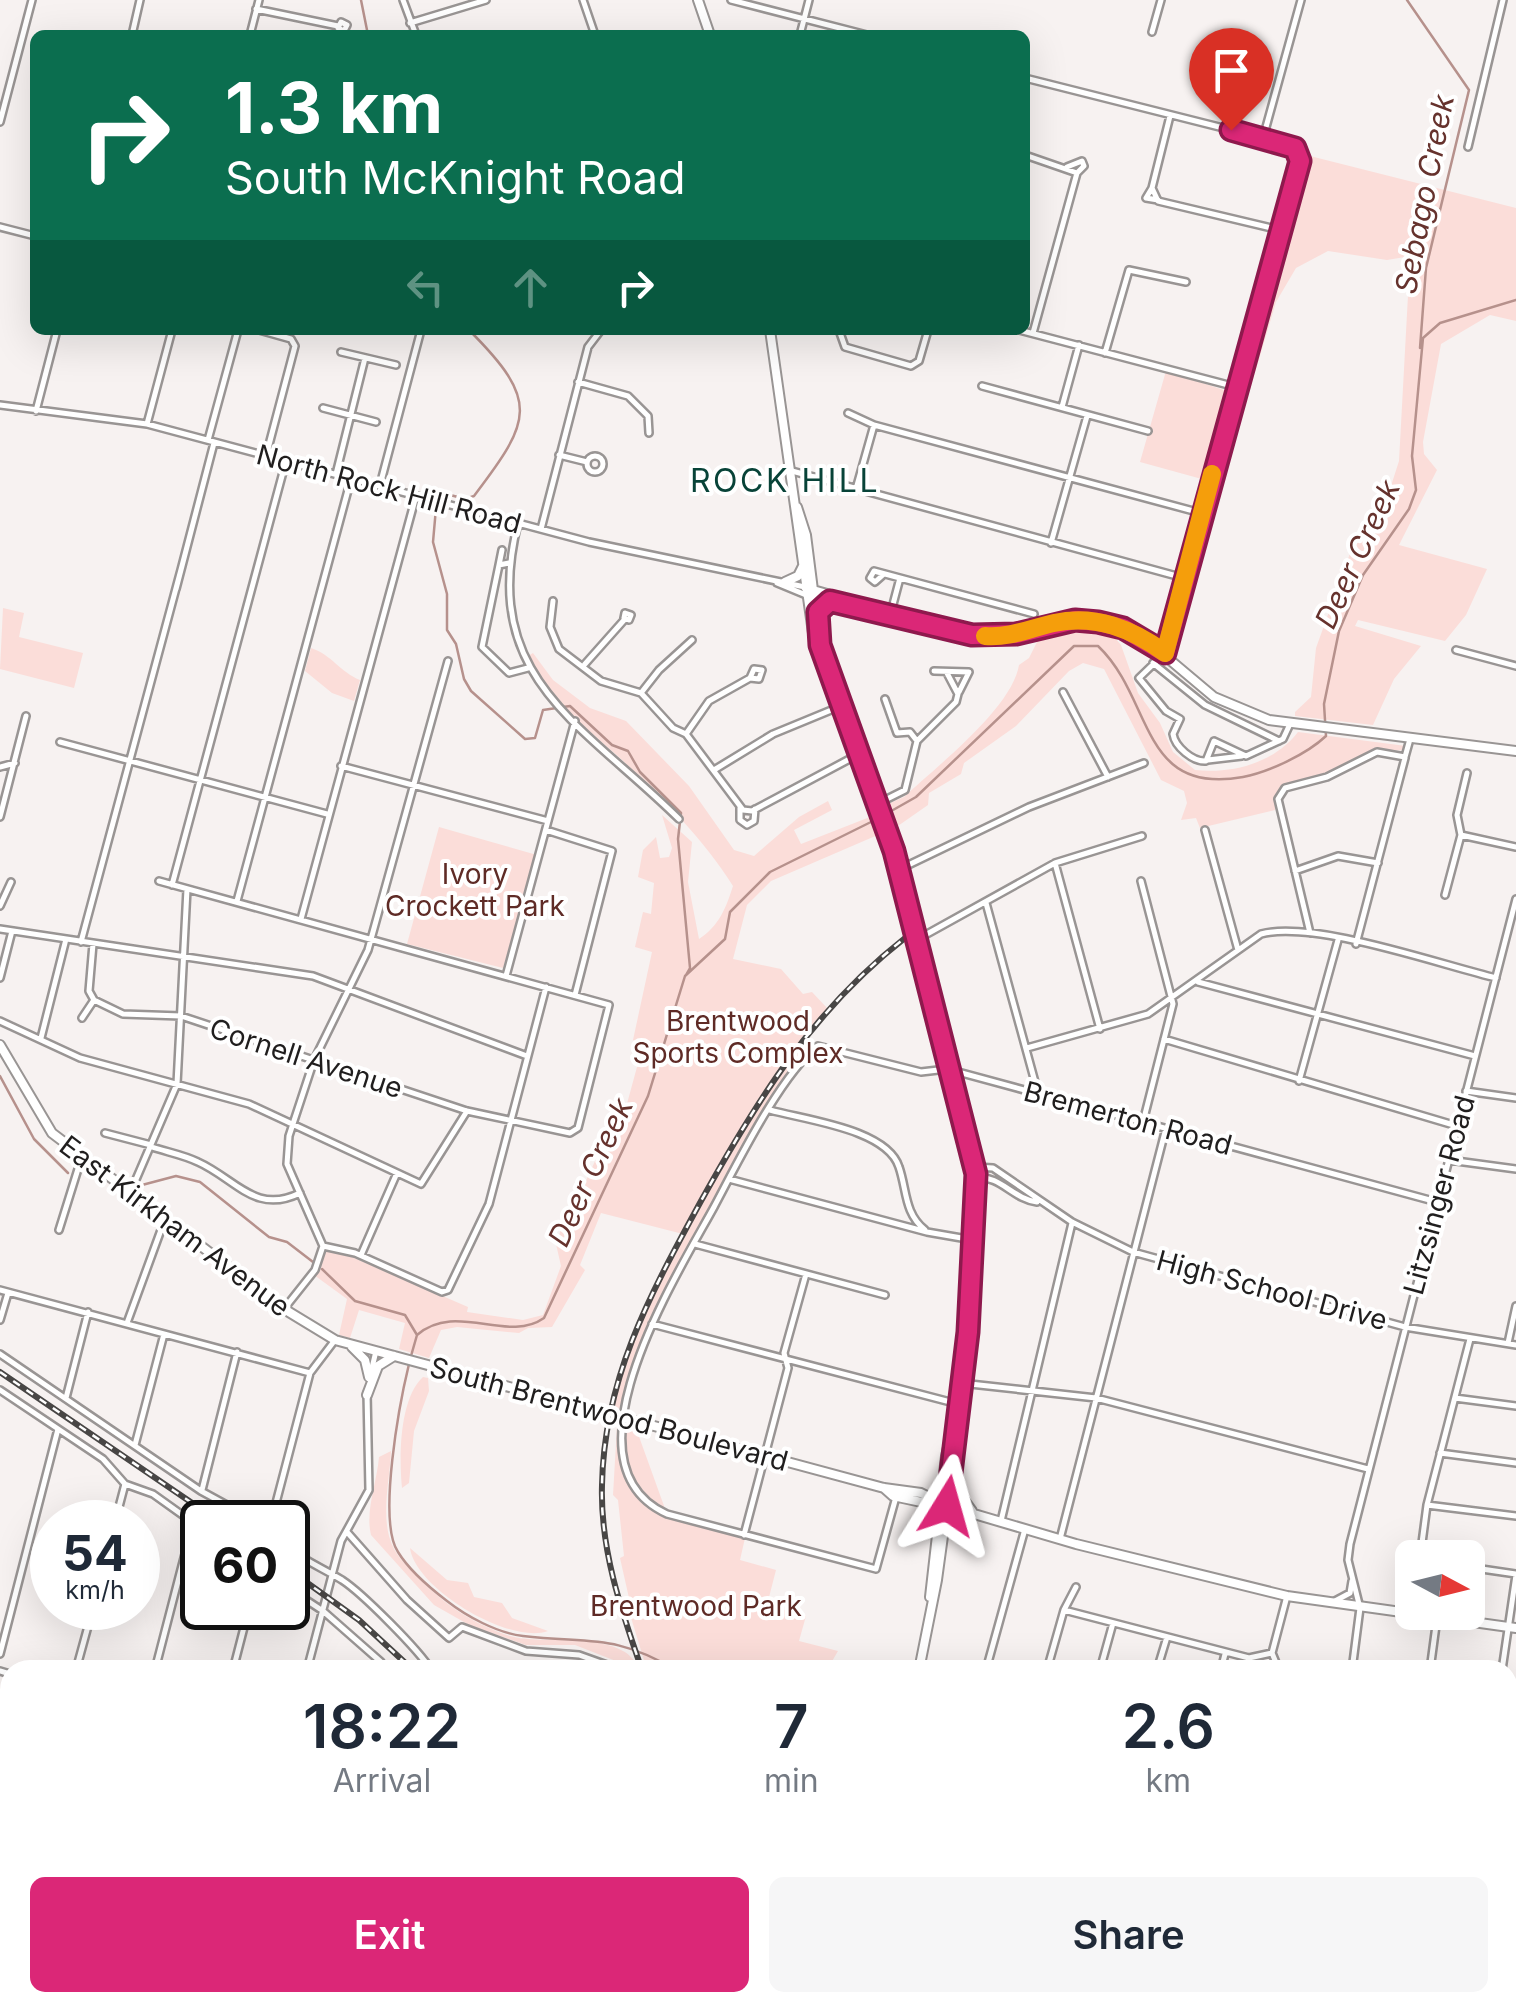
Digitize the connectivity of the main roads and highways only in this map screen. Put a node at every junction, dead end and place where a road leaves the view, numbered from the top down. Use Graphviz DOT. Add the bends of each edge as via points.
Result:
graph roads {
  1 [pos="698,0"];
  2 [pos="708,30"];
  3 [pos="771,335"];
  4 [pos="797,507"];
  5 [pos="803,566"];
  6 [pos="781,583"];
  7 [pos="811,592"];
  8 [pos="830,601"];
  9 [pos="856,604"];
  10 [pos="818,612"];
  11 [pos="820,645"];
  12 [pos="1516,752"];
  13 [pos="2,1051"];
  14 [pos="334,1340"];
  15 [pos="349,1345"];
  16 [pos="398,1357"];
  17 [pos="370,1377"];
  18 [pos="367,1395"];
  19 [pos="947,1479"];
  20 [pos="884,1488"];
  21 [pos="924,1494"];
  22 [pos="942,1504"];
  23 [pos="975,1514"];
  24 [pos="1512,1628"];
  25 [pos="921,1660"];
  1 -- 2 [label="main road"];
  3 -- 4 [label="main road"];
  4 -- 5 [label="main road"];
  4 -- 7 [label="main road"];
  5 -- 6 [label="main road"];
  5 -- 7 [label="main road"];
  7 -- 8 [label="main road"];
  7 -- 9 [label="main road"];
  7 -- 10 [label="main road"];
  7 -- 11 [label="main road"];
  8 -- 9 [label="main road"];
  8 -- 10 [label="main road"];
  9 -- 12 [label="main road" via="994,637 1056,622 1098,622 1123,628 1165,653 1214,697 1240,710 1290,723"];
  10 -- 11 [label="main road"];
  11 -- 19 [label="main road" via="880,805 976,1167 976,1240"];
  13 -- 14 [label="main road, East Kirkham Avenue" via="52,1133"];
  14 -- 15 [label="main road, South Brentwood Boulevard"];
  15 -- 16 [label="main road, South Brentwood Boulevard"];
  15 -- 17 [label="main road" via="365,1360"];
  16 -- 18 [label="main road" via="378,1366"];
  16 -- 20 [label="main road, South Brentwood Boulevard"];
  19 -- 21 [label="main road"];
  19 -- 22 [label="main road"];
  19 -- 23 [label="main road"];
  20 -- 21 [label="main road, South Brentwood Boulevard"];
  20 -- 22 [label="main road, South Brentwood Boulevard" via="896,1497"];
  21 -- 22 [label="main road, South Brentwood Boulevard"];
  22 -- 23 [label="main road, South Brentwood Boulevard"];
  22 -- 25 [label="main road"];
  23 -- 24 [label="main road, South Brentwood Boulevard" via="1287,1596"];
}
